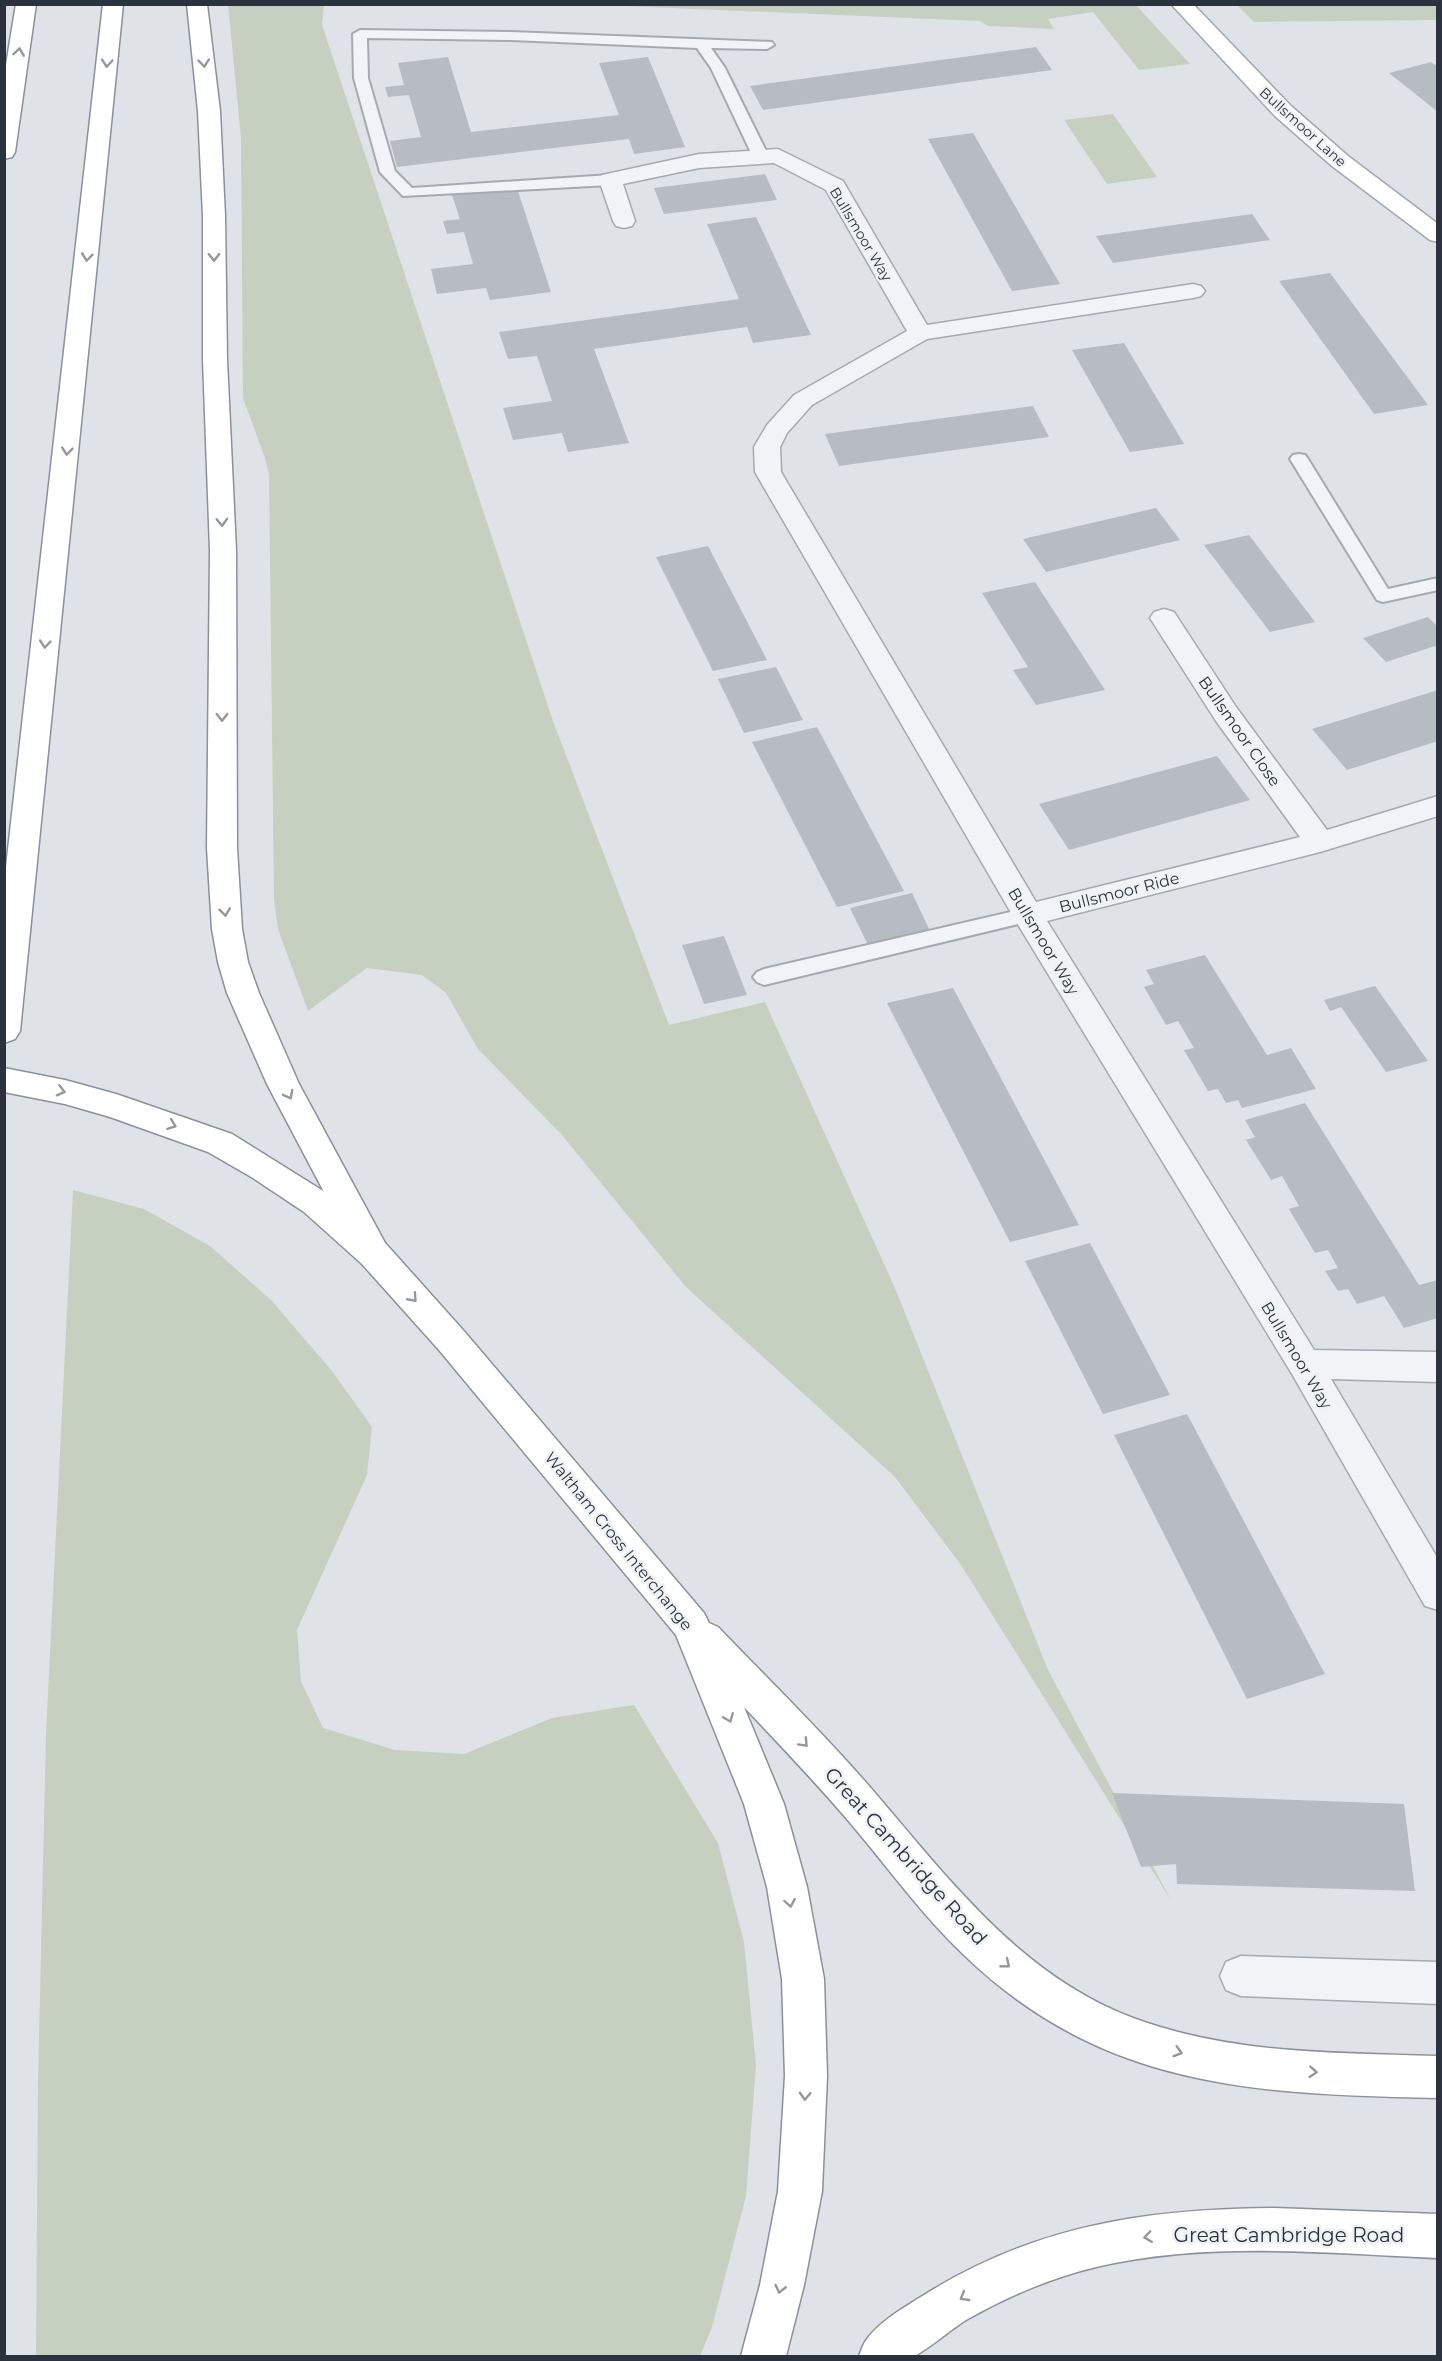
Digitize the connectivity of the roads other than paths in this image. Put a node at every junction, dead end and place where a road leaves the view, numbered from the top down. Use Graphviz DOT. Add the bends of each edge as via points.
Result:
graph roads {
  1 [pos="26,4"];
  2 [pos="113,4"];
  3 [pos="197,4"];
  4 [pos="1181,4"];
  5 [pos="701,44"];
  6 [pos="767,45"];
  7 [pos="4,152"];
  8 [pos="761,157"];
  9 [pos="610,180"];
  10 [pos="624,221"];
  11 [pos="1437,235"];
  12 [pos="1193,291"];
  13 [pos="920,333"];
  14 [pos="1299,459"];
  15 [pos="1437,584"];
  16 [pos="1164,618"];
  17 [pos="1437,806"];
  18 [pos="1320,842"];
  19 [pos="1028,915"];
  20 [pos="764,977"];
  21 [pos="4,1031"];
  22 [pos="4,1080"];
  23 [pos="374,1254"];
  24 [pos="1304,1364"];
  25 [pos="1437,1367"];
  26 [pos="1437,1594"];
  27 [pos="691,1625"];
  28 [pos="1241,1976"];
  29 [pos="1437,1983"];
  30 [pos="1437,2076"];
  31 [pos="1437,2236"];
  32 [pos="764,2356"];
  33 [pos="882,2356"];
  7 -- 1 [label="main road, one-way"];
  2 -- 21 [label="main road, one-way"];
  3 -- 23 [label="main road, one-way" via="214,216 223,550 222,848 227,928 233,963 254,1020"];
  4 -- 11 [label="main road, Bullsmoor Lane" via="1283,111 1340,162"];
  5 -- 6 [label="lane"];
  5 -- 8 [label="lane" via="718,68"];
  5 -- 9 [label="lane" via="360,34 361,78 388,172 408,193"];
  8 -- 9 [label="street, Bullsmoor Way" via="699,161"];
  8 -- 13 [label="street, Bullsmoor Way" via="778,156 835,186"];
  9 -- 10 [label="street"];
  12 -- 13 [label="street, Bullsmoor Way"];
  13 -- 19 [label="street, Bullsmoor Way" via="803,400 776,430 767,447 768,472"];
  14 -- 15 [label="lane" via="1383,596"];
  16 -- 18 [label="street, Bullsmoor Close" via="1226,714"];
  17 -- 18 [label="street, Bullsmoor Ride"];
  18 -- 19 [label="street, Bullsmoor Ride"];
  19 -- 20 [label="lane, Bullsmoor Ride"];
  19 -- 24 [label="street, Bullsmoor Way"];
  22 -- 23 [label="main road, Waltham Cross Interchange, one-way" via="117,1106 220,1143 316,1203"];
  23 -- 27 [label="main road, Waltham Cross Interchange, one-way"];
  24 -- 25 [label="street"];
  24 -- 26 [label="street, Bullsmoor Way"];
  27 -- 30 [label="main road, Great Cambridge Road, one-way" via="845,1787 977,1940 1074,2011 1132,2039 1191,2056 1255,2068"];
  27 -- 32 [label="main road, Waltham Cross Interchange, one-way" via="764,1804 788,1887 803,1979 806,2076 800,2191"];
  28 -- 29 [label="street"];
  31 -- 33 [label="main road, Great Cambridge Road, one-way" via="1236,2231 1161,2235 1110,2243 1029,2267 971,2293 932,2316"];
}
